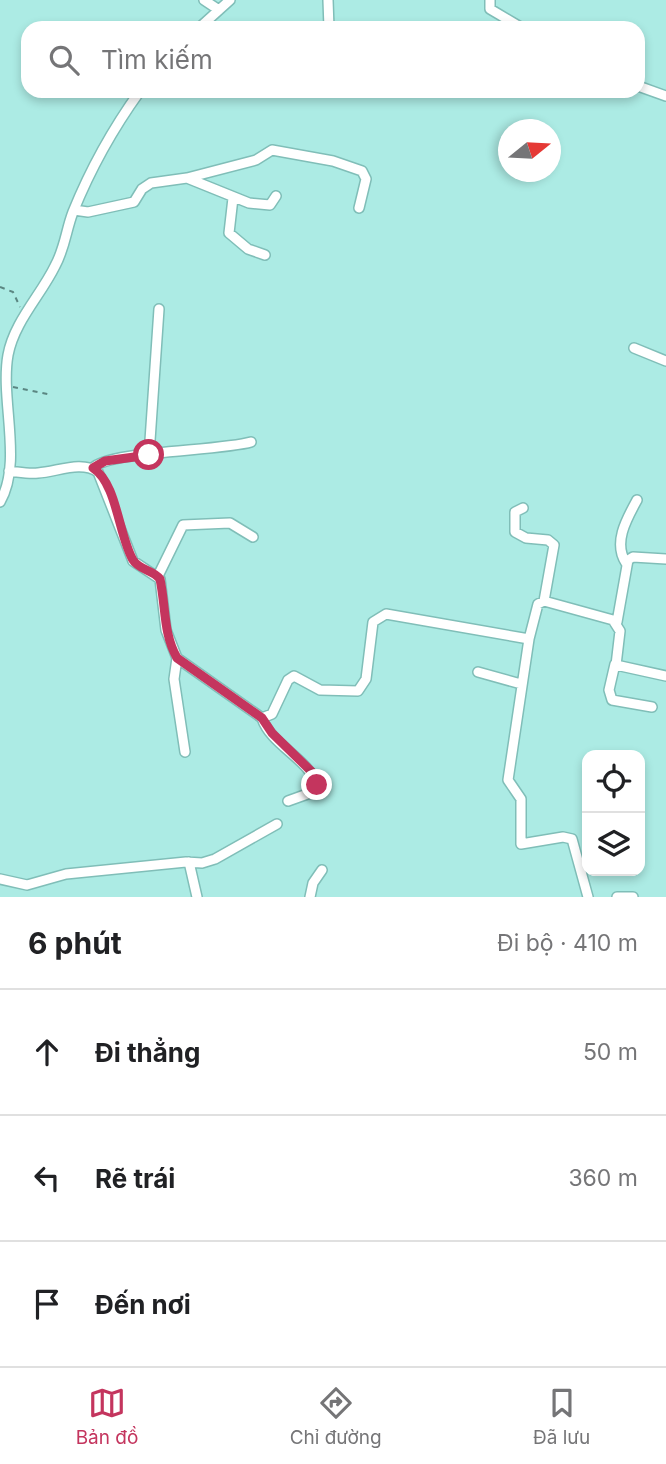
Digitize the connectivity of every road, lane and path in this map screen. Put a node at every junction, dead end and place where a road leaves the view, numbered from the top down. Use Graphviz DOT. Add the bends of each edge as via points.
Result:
graph roads {
  1 [pos="204,0"];
  2 [pos="230,0"];
  3 [pos="328,0"];
  4 [pos="489,0"];
  5 [pos="219,10"];
  6 [pos="207,21"];
  7 [pos="329,21"];
  8 [pos="510,21"];
  9 [pos="645,88"];
  10 [pos="666,96"];
  11 [pos="136,98"];
  12 [pos="187,178"];
  13 [pos="276,196"];
  14 [pos="233,198"];
  15 [pos="359,208"];
  16 [pos="74,209"];
  17 [pos="265,255"];
  18 [pos="0,287"];
  19 [pos="159,309"];
  20 [pos="24,318"];
  21 [pos="635,348"];
  22 [pos="666,361"];
  23 [pos="5,387"];
  24 [pos="52,395"];
  25 [pos="251,442"];
  26 [pos="149,455"];
  27 [pos="93,468"];
  28 [pos="9,471"];
  29 [pos="637,500"];
  30 [pos="0,502"];
  31 [pos="523,508"];
  32 [pos="253,537"];
  33 [pos="666,559"];
  34 [pos="626,563"];
  35 [pos="158,576"];
  36 [pos="544,601"];
  37 [pos="617,622"];
  38 [pos="529,639"];
  39 [pos="177,658"];
  40 [pos="615,664"];
  41 [pos="478,672"];
  42 [pos="666,676"];
  43 [pos="521,684"];
  44 [pos="652,707"];
  45 [pos="262,718"];
  46 [pos="186,752"];
  47 [pos="288,801"];
  48 [pos="277,824"];
  49 [pos="189,862"];
  50 [pos="322,870"];
  51 [pos="0,879"];
  52 [pos="197,897"];
  53 [pos="310,897"];
  54 [pos="588,897"];
  55 [pos="617,897"];
  56 [pos="633,897"];
  1 -- 5 [label="street"];
  2 -- 5 [label="street"];
  3 -- 7 [label="street"];
  4 -- 8 [label="street" via="490,9"];
  5 -- 6 [label="street"];
  9 -- 10 [label="street"];
  11 -- 16 [label="street"];
  12 -- 14 [label="street"];
  12 -- 15 [label="street" via="256,160 276,149 362,171 366,179"];
  12 -- 16 [label="street" via="151,183 134,202 88,212"];
  13 -- 14 [label="street" via="270,205"];
  14 -- 17 [label="street" via="229,233 248,249"];
  16 -- 20 [label="street" via="58,262"];
  18 -- 20 [label="path" via="16,295"];
  19 -- 26 [label="street"];
  20 -- 23 [label="street" via="8,351"];
  21 -- 22 [label="street"];
  23 -- 24 [label="path"];
  23 -- 28 [label="street"];
  25 -- 26 [label="street"];
  26 -- 27 [label="street" via="105,461"];
  27 -- 28 [label="street" via="36,474"];
  27 -- 35 [label="street" via="107,487 133,561"];
  28 -- 30 [label="street"];
  29 -- 34 [label="street" via="620,545"];
  31 -- 36 [label="street" via="515,512 515,532 554,545"];
  32 -- 35 [label="street" via="235,524 186,524"];
  33 -- 34 [label="street" via="633,557"];
  34 -- 37 [label="street"];
  35 -- 39 [label="street" via="166,630"];
  36 -- 37 [label="street"];
  36 -- 38 [label="street" via="538,604"];
  37 -- 40 [label="street"];
  38 -- 43 [label="street"];
  38 -- 45 [label="street" via="386,614 373,622 361,689 320,690 293,676 272,713"];
  39 -- 45 [label="street"];
  39 -- 46 [label="street" via="174,679"];
  40 -- 42 [label="street"];
  40 -- 44 [label="street" via="609,690 612,699"];
  41 -- 43 [label="street"];
  43 -- 54 [label="street" via="507,771 521,799 520,841 524,845 572,839"];
  45 -- 47 [label="street" via="313,773 317,785 313,792"];
  48 -- 49 [label="street" via="215,859"];
  49 -- 51 [label="street" via="66,874 27,886"];
  49 -- 52 [label="street"];
  50 -- 53 [label="street"];
  55 -- 56 [label="street"];
}
